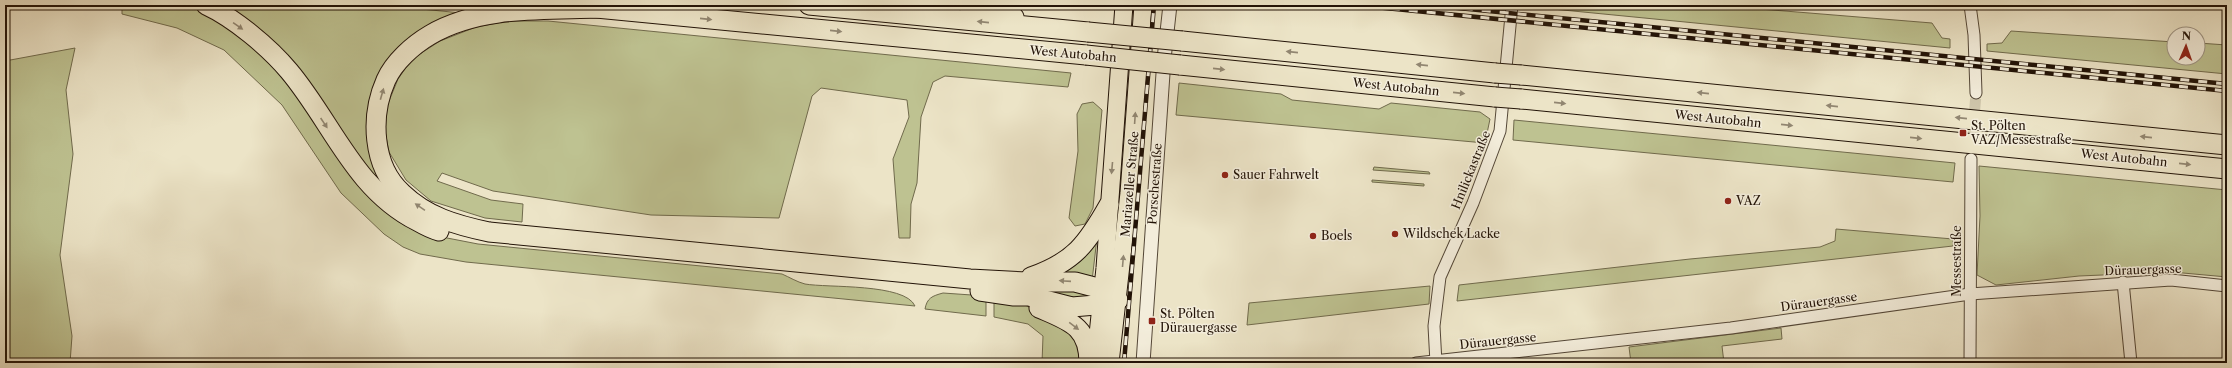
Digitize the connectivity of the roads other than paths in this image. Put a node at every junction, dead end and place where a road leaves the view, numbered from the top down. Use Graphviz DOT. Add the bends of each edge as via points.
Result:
graph roads {
  1 [pos="206,5"];
  2 [pos="564,5"];
  3 [pos="809,5"];
  4 [pos="968,5"];
  5 [pos="1124,5"];
  6 [pos="1143,5"];
  7 [pos="1170,5"];
  8 [pos="1512,5"];
  9 [pos="1970,5"];
  10 [pos="598,8"];
  11 [pos="1050,28"];
  12 [pos="1976,93"];
  13 [pos="2227,145"];
  14 [pos="1970,159"];
  15 [pos="2227,169"];
  16 [pos="1109,205"];
  17 [pos="2123,282"];
  18 [pos="2227,286"];
  19 [pos="1013,289"];
  20 [pos="1970,294"];
  21 [pos="1107,298"];
  22 [pos="1436,362"];
  23 [pos="1089,363"];
  24 [pos="1095,363"];
  25 [pos="1110,363"];
  26 [pos="1143,363"];
  27 [pos="1416,363"];
  28 [pos="1970,363"];
  29 [pos="2130,363"];
  1 -- 19 [label="highway, one-way" via="256,38 289,71 343,151 375,191 398,211 434,230 475,240 996,292"];
  2 -- 10 [label="highway, West Autobahn"];
  11 -- 3 [label="highway, West Autobahn, one-way"];
  4 -- 11 [label="highway"];
  5 -- 16 [label="main road, Mariazeller Straße, one-way"];
  21 -- 6 [label="main road, Mariazeller Straße, one-way" via="1129,193"];
  7 -- 26 [label="street, Porschestraße"];
  8 -- 22 [label="street, Hnilickastraße" via="1500,132 1473,203 1440,277 1434,326"];
  9 -- 12 [label="street"];
  10 -- 15 [label="highway, West Autobahn, one-way, bridge"];
  19 -- 10 [label="highway, one-way" via="489,232 438,218 401,193 386,172 378,152 376,132 377,113 386,80 404,56 429,35 453,23 473,17"];
  13 -- 11 [label="highway, West Autobahn, one-way, bridge"];
  14 -- 20 [label="street, Messestraße"];
  16 -- 19 [label="highway" via="1095,230 1077,252 1062,264"];
  16 -- 21 [label="main road, Mariazeller Straße"];
  17 -- 18 [label="street, Dürauergasse" via="2171,280"];
  17 -- 20 [label="street, Dürauergasse"];
  17 -- 29 [label="street"];
  19 -- 21 [label="highway" via="1075,282 1098,288"];
  19 -- 23 [label="highway, one-way" via="1077,328 1087,342"];
  20 -- 22 [label="street, Dürauergasse" via="1731,328"];
  20 -- 28 [label="street, Messestraße"];
  21 -- 24 [label="main road, Mariazeller Straße"];
  21 -- 25 [label="main road, Mariazeller Straße"];
  22 -- 27 [label="street, Dürauergasse"];
}
